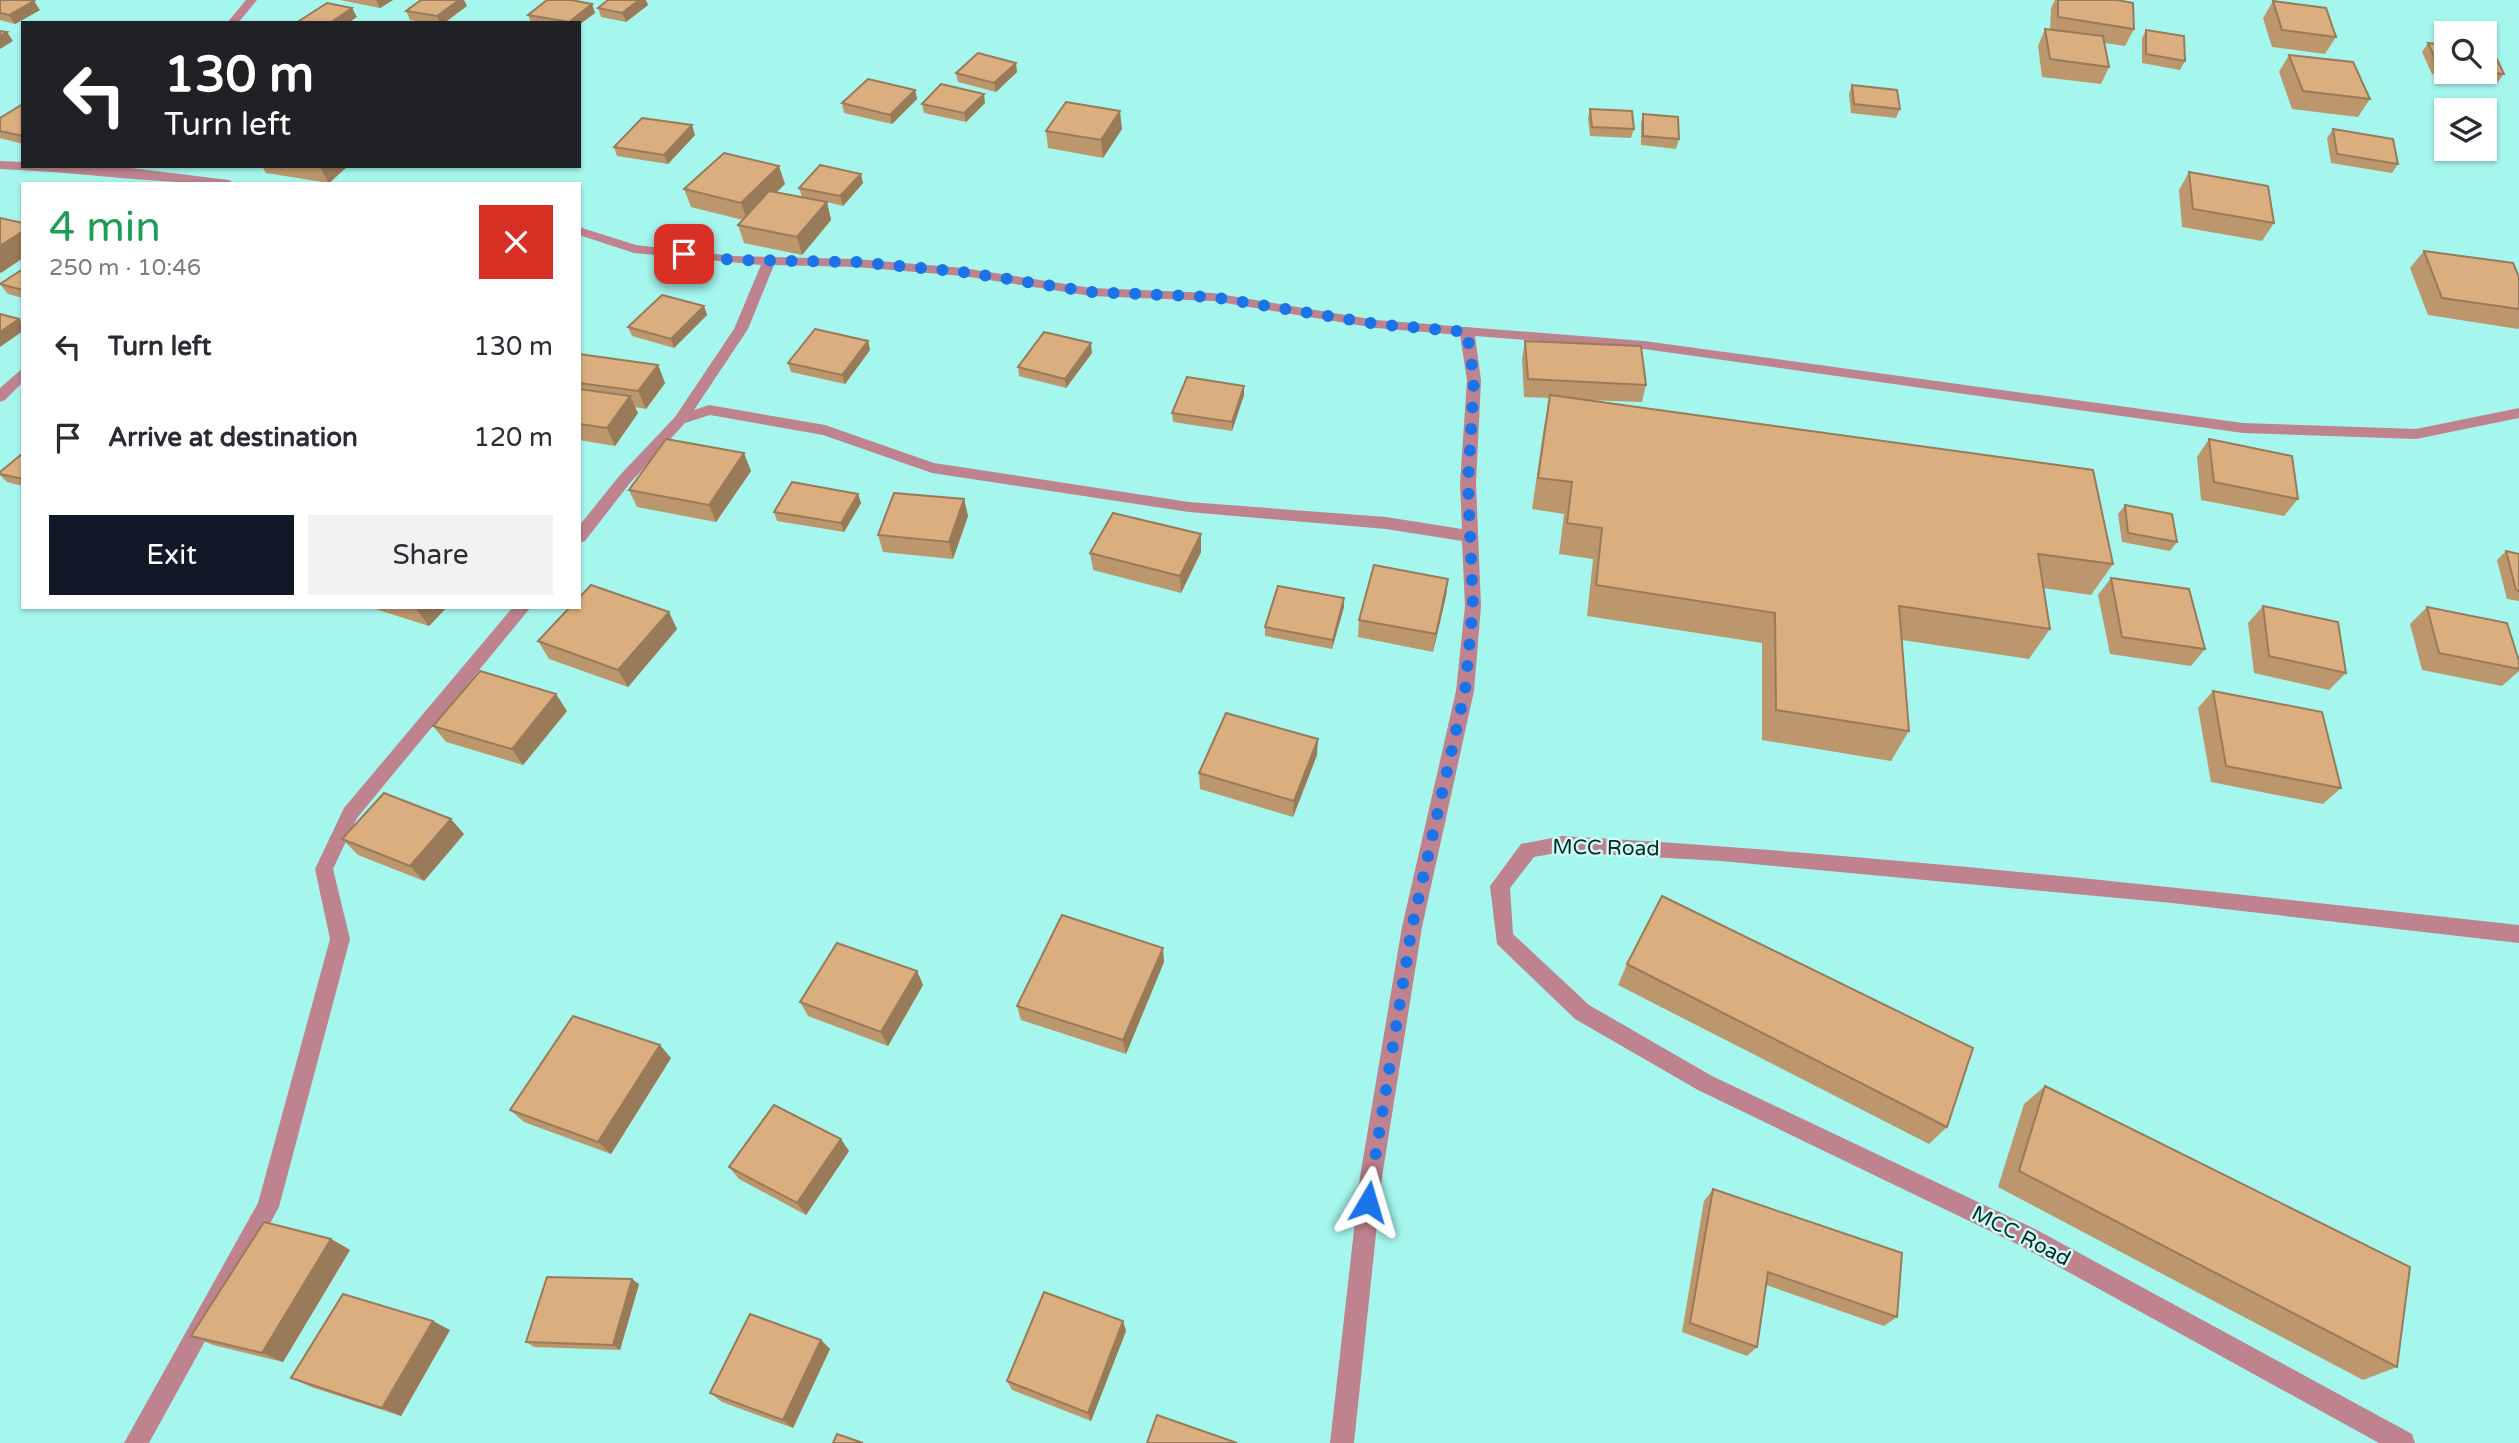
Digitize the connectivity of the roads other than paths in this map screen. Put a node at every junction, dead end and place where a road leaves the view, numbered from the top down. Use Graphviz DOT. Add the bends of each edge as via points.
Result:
graph roads {
  1 [pos="252,0"];
  2 [pos="234,21"];
  3 [pos="0,165"];
  4 [pos="21,166"];
  5 [pos="79,168"];
  6 [pos="107,169"];
  7 [pos="213,182"];
  8 [pos="581,232"];
  9 [pos="769,260"];
  10 [pos="1467,332"];
  11 [pos="21,375"];
  12 [pos="0,397"];
  13 [pos="2519,413"];
  14 [pos="680,420"];
  15 [pos="581,534"];
  16 [pos="1469,536"];
  17 [pos="521,609"];
  18 [pos="2519,934"];
  19 [pos="136,1443"];
  20 [pos="1342,1443"];
  21 [pos="2403,1443"];
  1 -- 2 [label="street"];
  3 -- 4 [label="street"];
  5 -- 6 [label="street"];
  6 -- 7 [label="street"];
  8 -- 9 [label="street" via="634,249"];
  9 -- 10 [label="street" via="856,262 963,272 1091,292 1213,297 1376,324"];
  9 -- 14 [label="street" via="741,329"];
  10 -- 13 [label="street" via="1644,345 2243,428 2416,434"];
  10 -- 16 [label="street" via="1474,380"];
  11 -- 12 [label="street"];
  14 -- 15 [label="street"];
  14 -- 16 [label="street" via="709,410 825,429 932,467 982,476 1189,507 1385,523"];
  16 -- 20 [label="street" via="1473,606 1465,691 1412,927 1373,1164"];
  17 -- 19 [label="street" via="350,813 324,869 340,939 268,1207"];
  18 -- 21 [label="street, MCC Road" via="2159,893 1721,853 1562,844 1528,850 1500,886 1504,938 1582,1012 1704,1083 2029,1238"];
}
